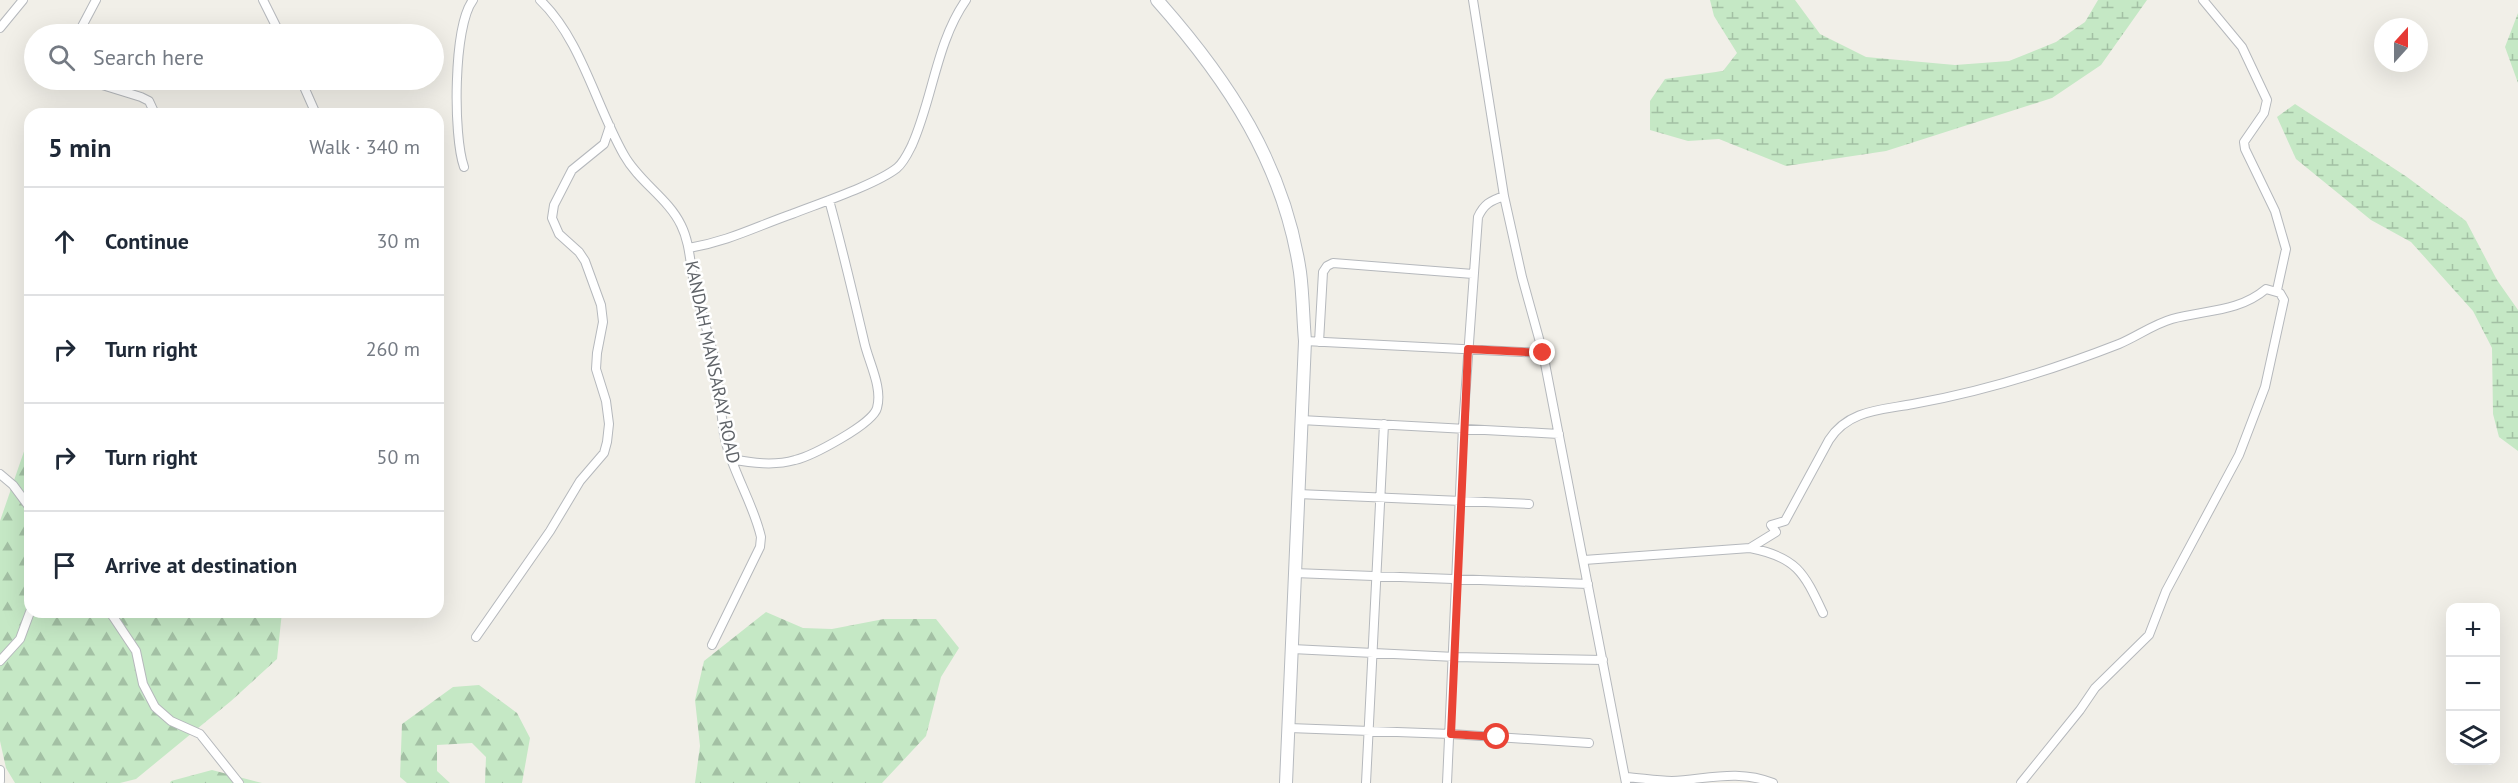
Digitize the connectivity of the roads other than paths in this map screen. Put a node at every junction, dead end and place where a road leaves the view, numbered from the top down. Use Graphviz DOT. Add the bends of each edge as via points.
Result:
graph roads {
  1 [pos="23,0"];
  2 [pos="96,0"];
  3 [pos="263,0"];
  4 [pos="473,0"];
  5 [pos="540,0"];
  6 [pos="966,0"];
  7 [pos="1157,0"];
  8 [pos="1473,0"];
  9 [pos="2203,0"];
  10 [pos="83,24"];
  11 [pos="275,24"];
  12 [pos="0,28"];
  13 [pos="118,90"];
  14 [pos="305,90"];
  15 [pos="152,108"];
  16 [pos="313,108"];
  17 [pos="610,125"];
  18 [pos="464,167"];
  19 [pos="1504,196"];
  20 [pos="829,200"];
  21 [pos="689,248"];
  22 [pos="1473,274"];
  23 [pos="2277,290"];
  24 [pos="1305,341"];
  25 [pos="1320,342"];
  26 [pos="1468,349"];
  27 [pos="1543,353"];
  28 [pos="1301,420"];
  29 [pos="1384,424"];
  30 [pos="1463,427"];
  31 [pos="1559,434"];
  32 [pos="731,459"];
  33 [pos="0,474"];
  34 [pos="1298,494"];
  35 [pos="24,498"];
  36 [pos="1380,498"];
  37 [pos="1461,502"];
  38 [pos="1530,504"];
  39 [pos="1750,548"];
  40 [pos="1584,560"];
  41 [pos="1294,573"];
  42 [pos="1377,576"];
  43 [pos="1457,580"];
  44 [pos="1588,584"];
  45 [pos="1823,613"];
  46 [pos="28,618"];
  47 [pos="114,618"];
  48 [pos="476,637"];
  49 [pos="712,645"];
  50 [pos="1292,649"];
  51 [pos="1374,653"];
  52 [pos="1455,657"];
  53 [pos="1603,660"];
  54 [pos="0,661"];
  55 [pos="1290,728"];
  56 [pos="1370,732"];
  57 [pos="1451,734"];
  58 [pos="1589,744"];
  59 [pos="0,770"];
  60 [pos="1626,780"];
  61 [pos="0,781"];
  62 [pos="239,783"];
  63 [pos="1286,783"];
  64 [pos="1366,783"];
  65 [pos="1447,783"];
  66 [pos="1773,783"];
  67 [pos="2021,783"];
  1 -- 12 [label="street"];
  2 -- 10 [label="street"];
  3 -- 11 [label="street"];
  4 -- 18 [label="street" via="462,26 458,64 458,138"];
  5 -- 17 [label="street, KANDAH MANSARAY ROAD" via="555,14 572,43"];
  6 -- 20 [label="street" via="956,15 903,162"];
  7 -- 24 [label="main road" via="1240,106 1262,146 1286,208 1300,272"];
  8 -- 19 [label="street"];
  9 -- 23 [label="street" via="2242,47 2267,100 2264,113 2244,142 2275,211 2286,249"];
  13 -- 15 [label="street" via="149,101"];
  14 -- 16 [label="street"];
  17 -- 21 [label="street, KANDAH MANSARAY ROAD" via="624,156 682,225"];
  17 -- 48 [label="street" via="604,144 572,170 554,205 552,218 559,234 585,261 601,305 603,321 596,369 606,401 607,442 604,453 580,481"];
  19 -- 22 [label="street" via="1490,201 1479,217"];
  19 -- 27 [label="street"];
  20 -- 21 [label="street" via="743,235"];
  20 -- 32 [label="street" via="876,385 877,410 852,431 796,460 759,464"];
  21 -- 32 [label="street, KANDAH MANSARAY ROAD"];
  22 -- 25 [label="street" via="1333,263 1323,272"];
  22 -- 26 [label="street"];
  23 -- 39 [label="street" via="2266,289 2252,300 2227,309 2171,319 2117,344 2032,373 1916,404 1864,412 1836,430 1785,520 1771,525 1776,532"];
  23 -- 67 [label="street" via="2284,300 2265,387 2238,455 2166,591 2149,635 2095,688"];
  24 -- 25 [label="street"];
  24 -- 28 [label="main road"];
  25 -- 26 [label="street"];
  26 -- 27 [label="street"];
  26 -- 30 [label="street"];
  27 -- 31 [label="street"];
  28 -- 29 [label="street"];
  28 -- 34 [label="main road"];
  29 -- 30 [label="street"];
  29 -- 36 [label="street"];
  30 -- 31 [label="street"];
  30 -- 37 [label="street"];
  31 -- 40 [label="street"];
  32 -- 49 [label="street, KANDAH MANSARAY ROAD" via="761,537 760,547"];
  33 -- 35 [label="street"];
  34 -- 36 [label="street"];
  34 -- 41 [label="main road"];
  36 -- 37 [label="street"];
  36 -- 42 [label="street"];
  37 -- 38 [label="street"];
  37 -- 43 [label="street"];
  39 -- 40 [label="street"];
  39 -- 45 [label="street" via="1772,552 1806,576"];
  40 -- 44 [label="street"];
  41 -- 42 [label="street"];
  41 -- 50 [label="main road"];
  42 -- 43 [label="street"];
  42 -- 51 [label="street"];
  43 -- 44 [label="street"];
  43 -- 52 [label="street"];
  44 -- 53 [label="street"];
  46 -- 54 [label="street" via="20,639"];
  47 -- 62 [label="street" via="136,651 143,684 155,707 171,721 200,734"];
  50 -- 51 [label="street"];
  50 -- 55 [label="main road"];
  51 -- 52 [label="street"];
  51 -- 56 [label="street"];
  52 -- 53 [label="street"];
  52 -- 57 [label="street"];
  53 -- 60 [label="street"];
  55 -- 56 [label="street"];
  55 -- 63 [label="main road"];
  56 -- 57 [label="street"];
  56 -- 64 [label="street"];
  57 -- 58 [label="street"];
  57 -- 65 [label="street"];
  59 -- 61 [label="street"];
  60 -- 66 [label="street" via="1742,775"];
}
